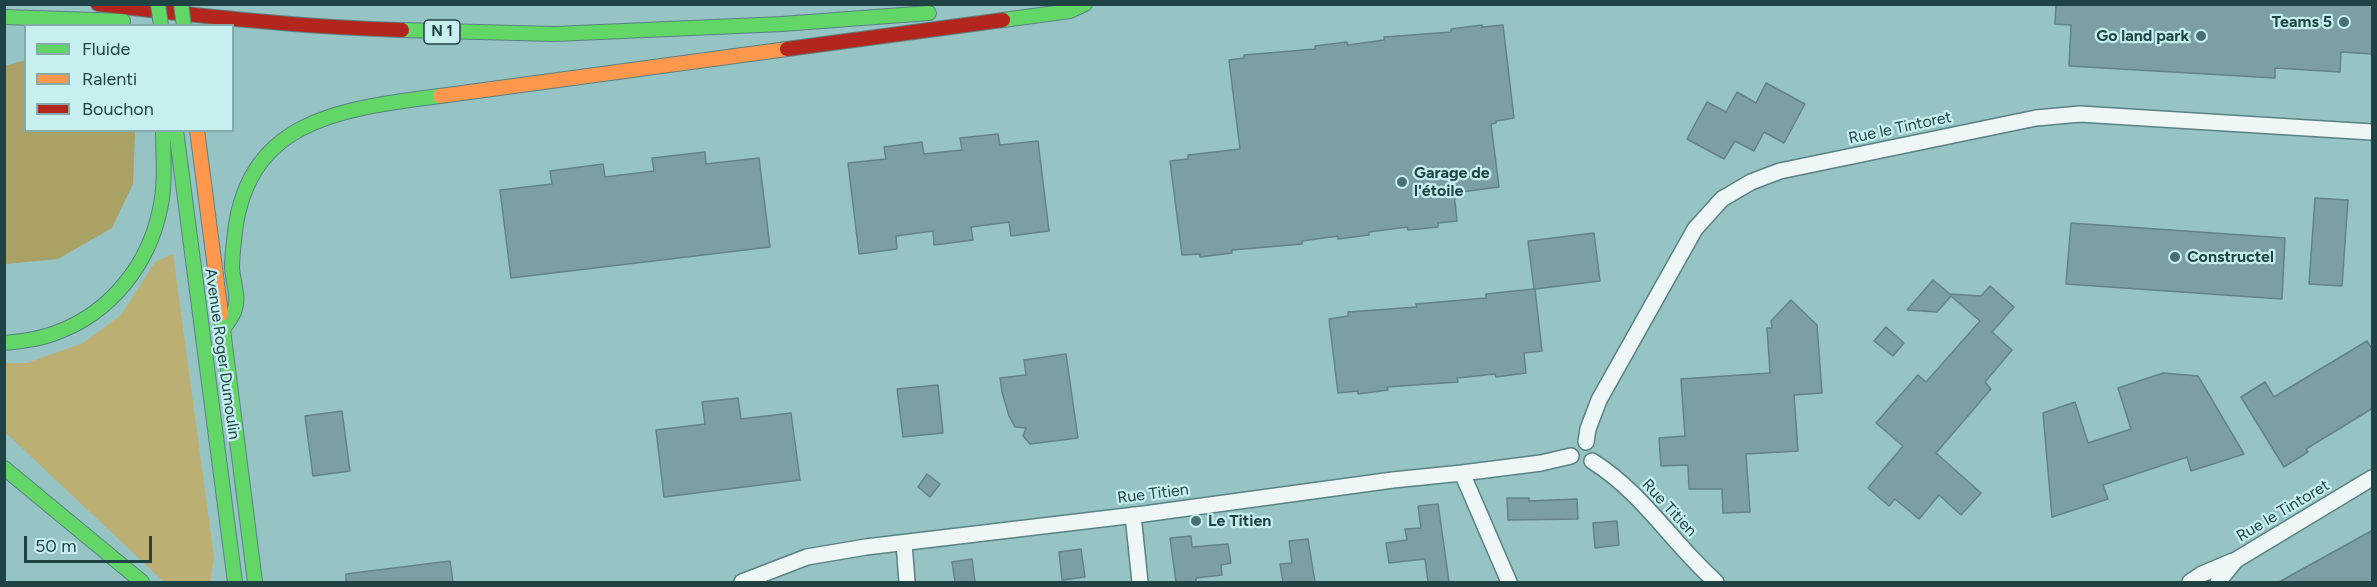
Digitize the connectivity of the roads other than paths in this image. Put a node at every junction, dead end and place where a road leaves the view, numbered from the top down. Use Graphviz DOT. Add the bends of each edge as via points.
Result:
graph roads {
  1 [pos="98,4"];
  2 [pos="158,4"];
  3 [pos="181,4"];
  4 [pos="1085,4"];
  5 [pos="942,12"];
  6 [pos="4,17"];
  7 [pos="230,20"];
  8 [pos="161,24"];
  9 [pos="183,24"];
  10 [pos="163,132"];
  11 [pos="176,132"];
  12 [pos="197,132"];
  13 [pos="2373,132"];
  14 [pos="223,329"];
  15 [pos="4,343"];
  16 [pos="1586,442"];
  17 [pos="1571,456"];
  18 [pos="1592,461"];
  19 [pos="4,468"];
  20 [pos="1462,473"];
  21 [pos="2373,478"];
  22 [pos="1132,515"];
  23 [pos="904,543"];
  24 [pos="2236,560"];
  25 [pos="142,582"];
  26 [pos="235,582"];
  27 [pos="255,582"];
  28 [pos="742,582"];
  29 [pos="907,582"];
  30 [pos="1140,582"];
  31 [pos="1509,582"];
  32 [pos="1716,582"];
  33 [pos="2189,582"];
  34 [pos="2218,582"];
  1 -- 7 [label="main road, N 1"];
  2 -- 8 [label="main road, bridge"];
  3 -- 9 [label="main road, bridge"];
  4 -- 14 [label="main road" via="1070,11 336,113 290,134 255,166 240,195 233,233 235,309"];
  5 -- 7 [label="main road, N 1" via="555,34 333,28"];
  6 -- 7 [label="main road"];
  10 -- 15 [label="main road" via="159,217 137,270 115,297 91,316 56,333"];
  11 -- 26 [label="main road, Avenue Roger Dumoulin"];
  12 -- 14 [label="main road, Avenue Roger Dumoulin"];
  13 -- 16 [label="street, Rue le Tintoret" via="2080,114 2008,124 1780,171 1751,182 1722,199 1695,229 1599,400"];
  14 -- 27 [label="main road, Avenue Roger Dumoulin"];
  16 -- 17 [label="street" via="1575,446"];
  16 -- 18 [label="street" via="1594,450"];
  17 -- 18 [label="street" via="1580,465"];
  17 -- 20 [label="street, Rue Titien"];
  18 -- 32 [label="street, Rue Titien" via="1634,494"];
  19 -- 25 [label="main road"];
  20 -- 22 [label="street, Rue Titien"];
  20 -- 31 [label="street"];
  21 -- 24 [label="street, Rue le Tintoret"];
  22 -- 23 [label="street, Rue Titien"];
  22 -- 30 [label="street"];
  23 -- 28 [label="street, Rue Titien" via="807,557"];
  23 -- 29 [label="street"];
  24 -- 33 [label="street"];
  24 -- 34 [label="street, Rue le Tintoret"];
}
